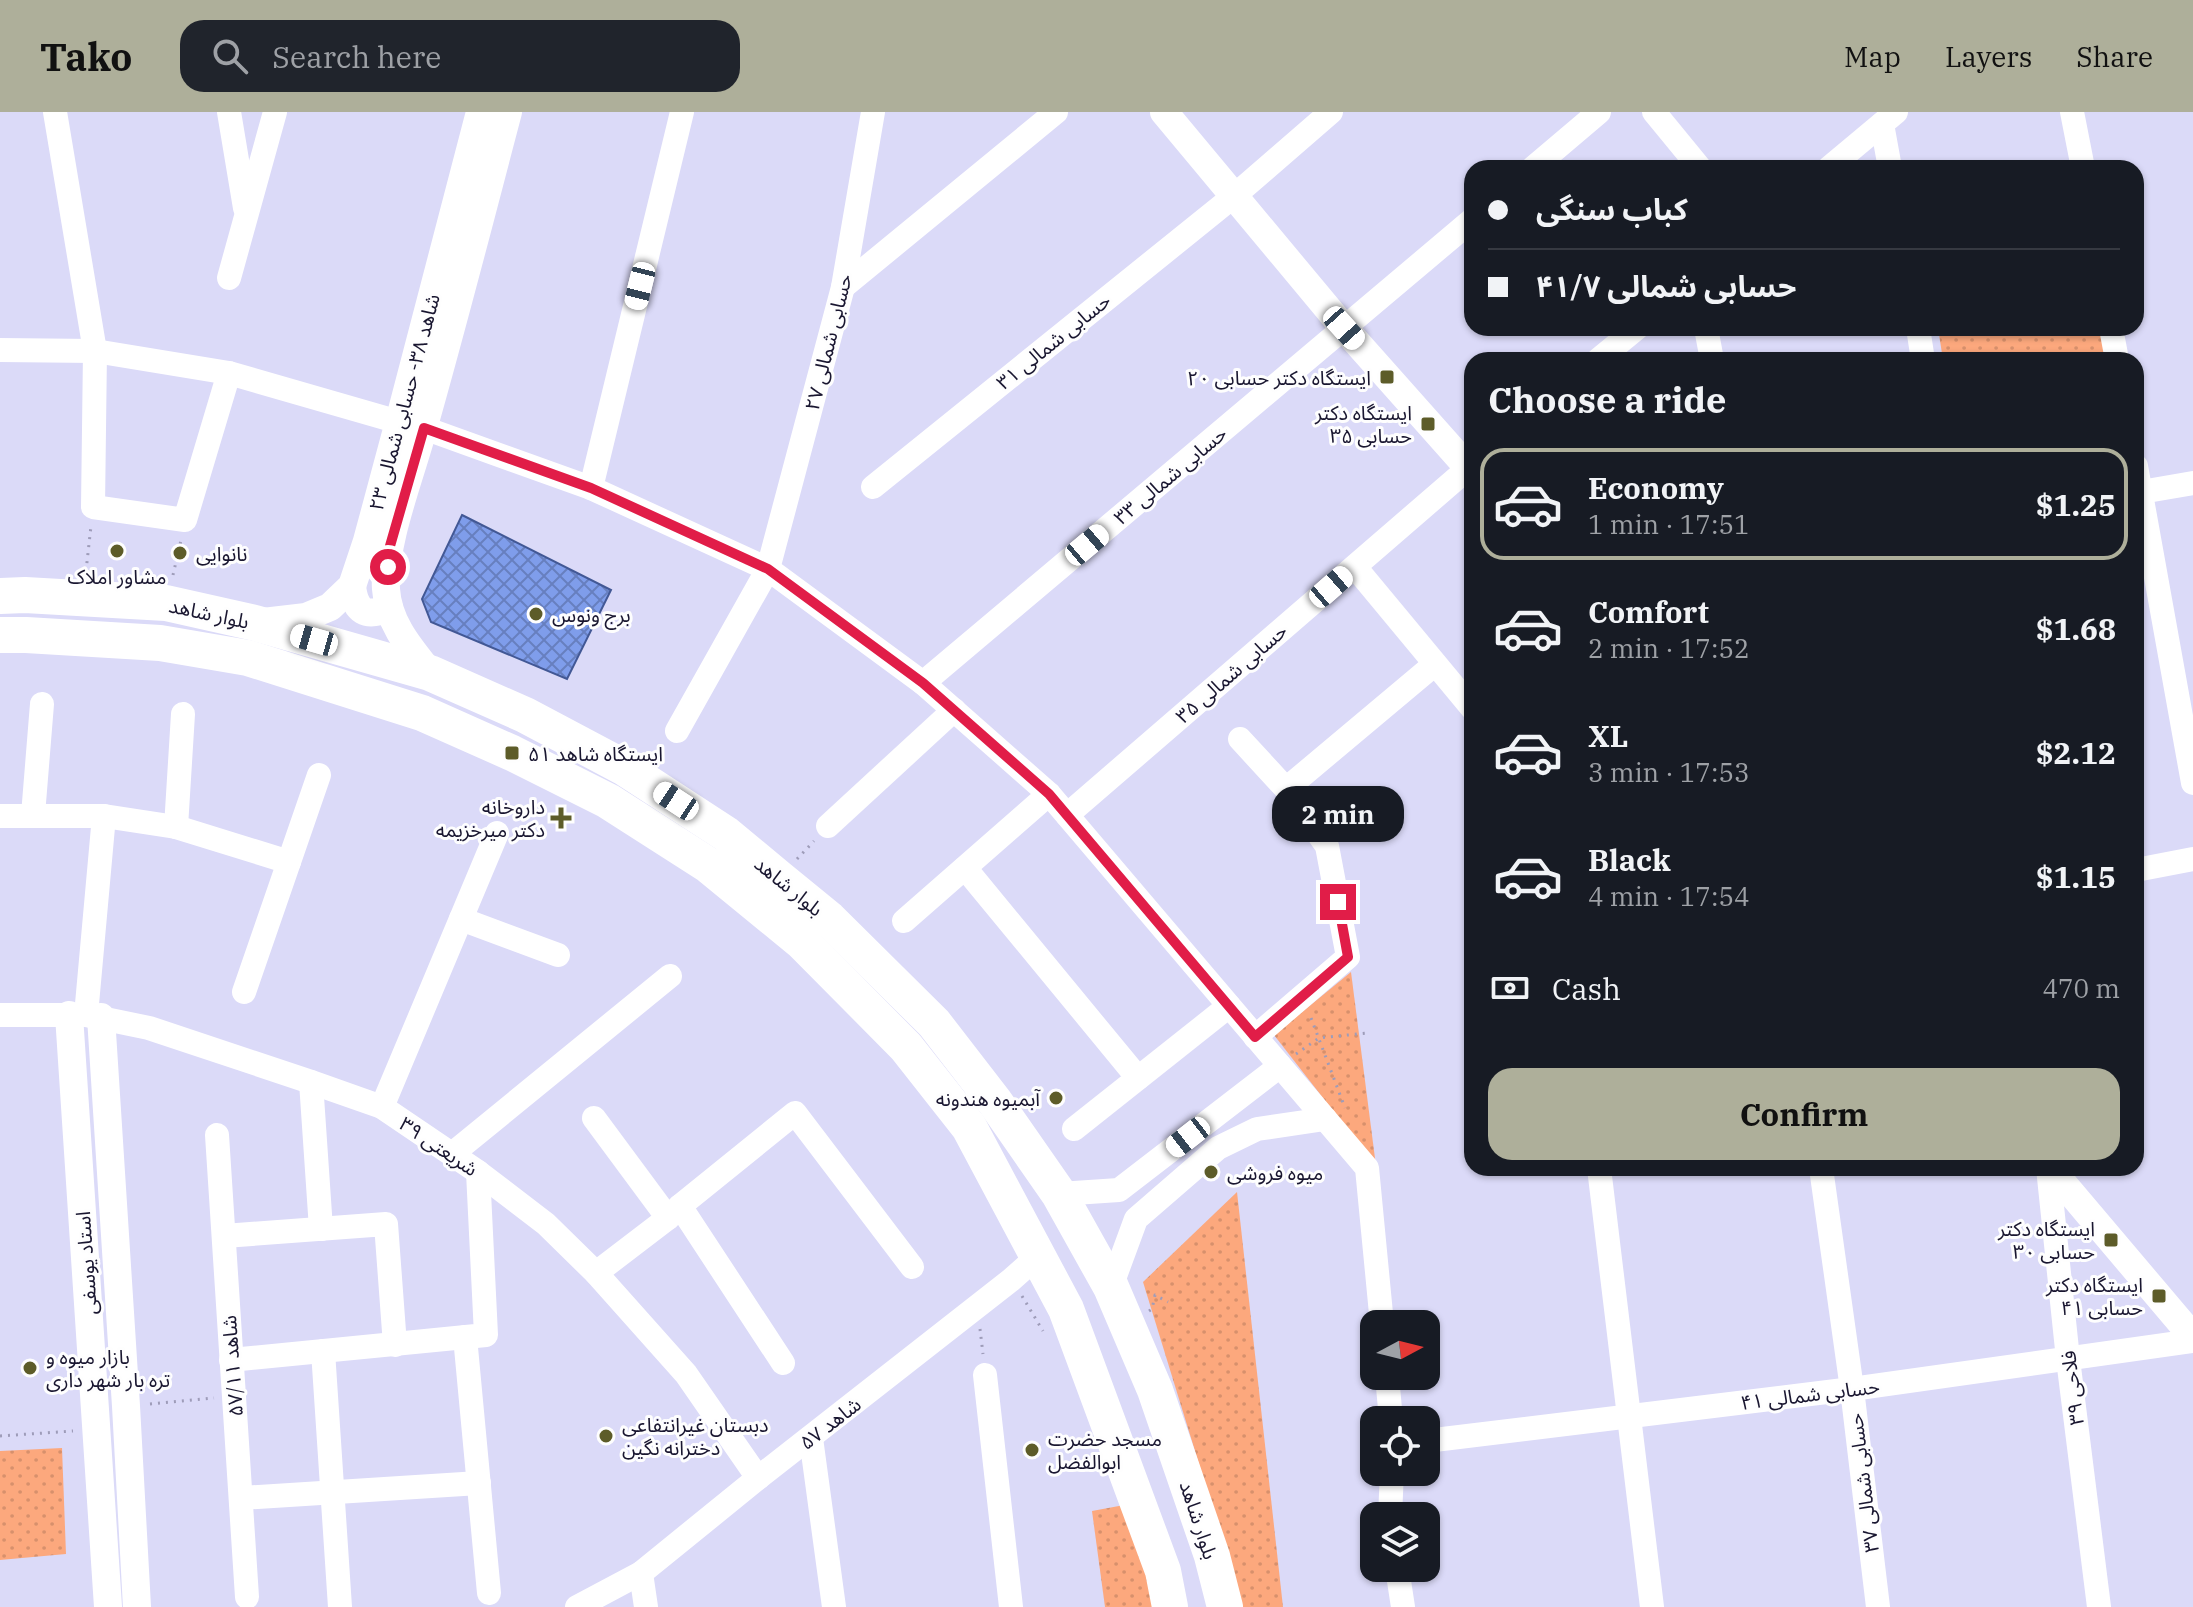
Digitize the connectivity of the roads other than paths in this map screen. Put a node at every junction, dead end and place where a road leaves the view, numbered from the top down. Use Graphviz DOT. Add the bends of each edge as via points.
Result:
graph roads {
  1 [pos="55,112"];
  2 [pos="229,112"];
  3 [pos="275,112"];
  4 [pos="480,112"];
  5 [pos="508,112"];
  6 [pos="682,112"];
  7 [pos="873,112"];
  8 [pos="1056,112"];
  9 [pos="1164,112"];
  10 [pos="1331,112"];
  11 [pos="1599,112"];
  12 [pos="1654,112"];
  13 [pos="2072,112"];
  14 [pos="1889,118"];
  15 [pos="1542,160"];
  16 [pos="1693,160"];
  17 [pos="1839,160"];
  18 [pos="1890,160"];
  19 [pos="2081,160"];
  20 [pos="1234,196"];
  21 [pos="246,216"];
  22 [pos="1464,227"];
  23 [pos="229,278"];
  24 [pos="843,287"];
  25 [pos="1344,328"];
  26 [pos="1627,336"];
  27 [pos="0,350"];
  28 [pos="95,351"];
  29 [pos="1608,352"];
  30 [pos="229,373"];
  31 [pos="412,425"];
  32 [pos="1464,460"];
  33 [pos="1464,474"];
  34 [pos="2193,483"];
  35 [pos="873,487"];
  36 [pos="591,488"];
  37 [pos="2144,491"];
  38 [pos="2144,509"];
  39 [pos="1355,567"];
  40 [pos="768,569"];
  41 [pos="352,586"];
  42 [pos="0,596"];
  43 [pos="389,608"];
  44 [pos="255,623"];
  45 [pos="0,635"];
  46 [pos="1435,664"];
  47 [pos="430,673"];
  48 [pos="923,683"];
  49 [pos="1464,698"];
  50 [pos="42,704"];
  51 [pos="954,710"];
  52 [pos="183,714"];
  53 [pos="677,731"];
  54 [pos="1240,739"];
  55 [pos="319,775"];
  56 [pos="2193,783"];
  57 [pos="1286,789"];
  58 [pos="1049,794"];
  59 [pos="33,815"];
  60 [pos="1067,815"];
  61 [pos="0,816"];
  62 [pos="104,816"];
  63 [pos="828,826"];
  64 [pos="176,827"];
  65 [pos="497,833"];
  66 [pos="2193,859"];
  67 [pos="289,862"];
  68 [pos="965,868"];
  69 [pos="2144,868"];
  70 [pos="461,919"];
  71 [pos="904,921"];
  72 [pos="558,955"];
  73 [pos="670,976"];
  74 [pos="244,992"];
  75 [pos="1229,1006"];
  76 [pos="0,1015"];
  77 [pos="85,1016"];
  78 [pos="1255,1037"];
  79 [pos="1280,1066"];
  80 [pos="1138,1078"];
  81 [pos="311,1082"];
  82 [pos="382,1107"];
  83 [pos="1336,1116"];
  84 [pos="594,1118"];
  85 [pos="1074,1129"];
  86 [pos="217,1135"];
  87 [pos="452,1154"];
  88 [pos="478,1172"];
  89 [pos="1600,1176"];
  90 [pos="1822,1176"];
  91 [pos="2050,1176"];
  92 [pos="2068,1180"];
  93 [pos="1119,1190"];
  94 [pos="1059,1194"];
  95 [pos="674,1212"];
  96 [pos="1136,1219"];
  97 [pos="321,1229"];
  98 [pos="224,1236"];
  99 [pos="1038,1256"];
  100 [pos="912,1267"];
  101 [pos="596,1273"];
  102 [pos="1111,1287"];
  103 [pos="1381,1310"];
  104 [pos="465,1337"];
  105 [pos="2193,1339"];
  106 [pos="395,1345"];
  107 [pos="323,1351"];
  108 [pos="2068,1359"];
  109 [pos="231,1360"];
  110 [pos="783,1363"];
  111 [pos="985,1375"];
  112 [pos="1852,1389"];
  113 [pos="1630,1417"];
  114 [pos="811,1438"];
  115 [pos="1440,1439"];
  116 [pos="758,1478"];
  117 [pos="479,1483"];
  118 [pos="332,1492"];
  119 [pos="241,1498"];
  120 [pos="641,1573"];
  121 [pos="1399,1582"];
  122 [pos="489,1593"];
  123 [pos="247,1597"];
  124 [pos="108,1607"];
  125 [pos="137,1607"];
  126 [pos="340,1607"];
  127 [pos="577,1607"];
  128 [pos="646,1607"];
  129 [pos="834,1607"];
  130 [pos="1011,1607"];
  131 [pos="1170,1607"];
  132 [pos="1225,1607"];
  133 [pos="1403,1607"];
  134 [pos="1652,1607"];
  135 [pos="1878,1607"];
  136 [pos="2099,1607"];
  1 -- 28 [label="street"];
  2 -- 21 [label="street"];
  3 -- 21 [label="street"];
  4 -- 31 [label="street, شاهد ۳۸- حسابی شمالی ۲۳"];
  5 -- 31 [label="street, شاهد ۳۸- حسابی شمالی ۲۳"];
  6 -- 36 [label="street"];
  7 -- 24 [label="street, حسابی شمالی ۲۷"];
  8 -- 24 [label="street"];
  9 -- 20 [label="street"];
  10 -- 20 [label="street, حسابی شمالی ۳۱"];
  11 -- 15 [label="street"];
  12 -- 16 [label="street"];
  13 -- 19 [label="street"];
  14 -- 17 [label="street"];
  14 -- 18 [label="street"];
  20 -- 25 [label="street"];
  20 -- 35 [label="street, حسابی شمالی ۳۱"];
  21 -- 23 [label="street"];
  22 -- 25 [label="street, حسابی شمالی ۳۳"];
  24 -- 40 [label="street, حسابی شمالی ۲۷"];
  25 -- 32 [label="street"];
  25 -- 48 [label="street, حسابی شمالی ۳۳"];
  26 -- 29 [label="street"];
  27 -- 28 [label="street"];
  28 -- 30 [label="street"];
  28 -- 30 [label="street" via="93,507 185,520"];
  30 -- 31 [label="street"];
  31 -- 36 [label="street"];
  31 -- 41 [label="street, شاهد ۳۸- حسابی شمالی ۲۳"];
  31 -- 43 [label="street, شاهد ۳۸- حسابی شمالی ۲۳" via="390,546"];
  33 -- 39 [label="street, حسابی شمالی ۳۵"];
  34 -- 37 [label="street"];
  36 -- 40 [label="street"];
  38 -- 56 [label="street"];
  39 -- 46 [label="street"];
  39 -- 60 [label="street, حسابی شمالی ۳۵"];
  40 -- 48 [label="street"];
  40 -- 53 [label="street, حسابی شمالی ۲۷"];
  41 -- 43 [label="street" via="353,600 363,611 376,614"];
  41 -- 44 [label="street" via="330,607 306,617"];
  42 -- 44 [label="main road, بلوار شاهد" via="168,603"];
  43 -- 47 [label="street, شاهد ۳۸- حسابی شمالی ۲۳" via="403,640"];
  44 -- 47 [label="main road, بلوار شاهد"];
  45 -- 99 [label="main road, بلوار شاهد" via="160,643 248,658 422,713 608,801 708,865 791,932 906,1047 969,1127"];
  46 -- 49 [label="street"];
  46 -- 57 [label="street"];
  47 -- 94 [label="main road, بلوار شاهد" via="623,767 726,834 829,919 934,1023"];
  48 -- 51 [label="street"];
  50 -- 59 [label="street"];
  51 -- 58 [label="street"];
  51 -- 63 [label="street"];
  52 -- 64 [label="street"];
  54 -- 57 [label="street"];
  55 -- 67 [label="street"];
  57 -- 78 [label="street" via="1327,846 1348,957"];
  58 -- 60 [label="street"];
  58 -- 68 [label="street"];
  59 -- 61 [label="street"];
  59 -- 62 [label="street"];
  60 -- 75 [label="street"];
  62 -- 64 [label="street"];
  62 -- 77 [label="street"];
  64 -- 67 [label="street"];
  65 -- 70 [label="street"];
  66 -- 69 [label="street"];
  67 -- 74 [label="street"];
  68 -- 71 [label="street"];
  68 -- 80 [label="street"];
  70 -- 72 [label="street"];
  70 -- 82 [label="street"];
  73 -- 87 [label="street"];
  75 -- 78 [label="street"];
  75 -- 80 [label="street"];
  76 -- 77 [label="street, شریعتی ۳۹"];
  77 -- 81 [label="street, شریعتی ۳۹" via="149,1028"];
  77 -- 124 [label="street, استاد یوسفی" via="97,1430"];
  77 -- 125 [label="street, استاد یوسفی" via="126,1406"];
  78 -- 79 [label="street"];
  79 -- 83 [label="street"];
  79 -- 93 [label="street"];
  80 -- 85 [label="street"];
  81 -- 82 [label="street, شریعتی ۳۹"];
  81 -- 97 [label="street"];
  82 -- 87 [label="street, شریعتی ۳۹"];
  83 -- 96 [label="street" via="1257,1129 1218,1148"];
  83 -- 103 [label="street" via="1367,1168"];
  84 -- 95 [label="street"];
  86 -- 98 [label="street, شاهد ۵۷/۱۱"];
  87 -- 88 [label="street, شریعتی ۳۹"];
  88 -- 101 [label="street, شریعتی ۳۹" via="546,1224"];
  88 -- 104 [label="street" via="486,1335"];
  89 -- 113 [label="street"];
  90 -- 112 [label="street, حسابی شمالی ۳۷"];
  91 -- 108 [label="street, فلاحی ۳۹"];
  92 -- 105 [label="street"];
  93 -- 94 [label="street"];
  93 -- 96 [label="street" via="1120,1205"];
  94 -- 102 [label="main road, بلوار شاهد"];
  95 -- 100 [label="street" via="795,1113"];
  95 -- 101 [label="street"];
  95 -- 110 [label="street"];
  96 -- 102 [label="street"];
  97 -- 98 [label="street"];
  97 -- 106 [label="street" via="386,1224"];
  98 -- 109 [label="street, شاهد ۵۷/۱۱"];
  99 -- 114 [label="street, شاهد ۵۷"];
  99 -- 131 [label="main road, بلوار شاهد" via="1066,1309 1163,1571"];
  101 -- 116 [label="street, شریعتی ۳۹" via="686,1374"];
  102 -- 132 [label="main road, بلوار شاهد" via="1155,1390"];
  104 -- 106 [label="street"];
  104 -- 117 [label="street"];
  105 -- 108 [label="street, حسابی شمالی ۴۱"];
  106 -- 107 [label="street"];
  107 -- 109 [label="street"];
  107 -- 118 [label="street"];
  108 -- 112 [label="street, حسابی شمالی ۴۱"];
  108 -- 136 [label="street, فلاحی ۳۹"];
  109 -- 119 [label="street, شاهد ۵۷/۱۱"];
  111 -- 130 [label="street"];
  112 -- 113 [label="street, حسابی شمالی ۴۱"];
  112 -- 135 [label="street, حسابی شمالی ۳۷"];
  113 -- 115 [label="street, حسابی شمالی ۴۱"];
  113 -- 134 [label="street"];
  114 -- 116 [label="street, شاهد ۵۷"];
  114 -- 129 [label="street"];
  116 -- 120 [label="street, شاهد ۵۷"];
  117 -- 118 [label="street"];
  117 -- 122 [label="street"];
  118 -- 119 [label="street"];
  118 -- 126 [label="street"];
  119 -- 123 [label="street, شاهد ۵۷/۱۱"];
  120 -- 127 [label="street, شاهد ۵۷"];
  120 -- 128 [label="street"];
  121 -- 133 [label="street"];
}
